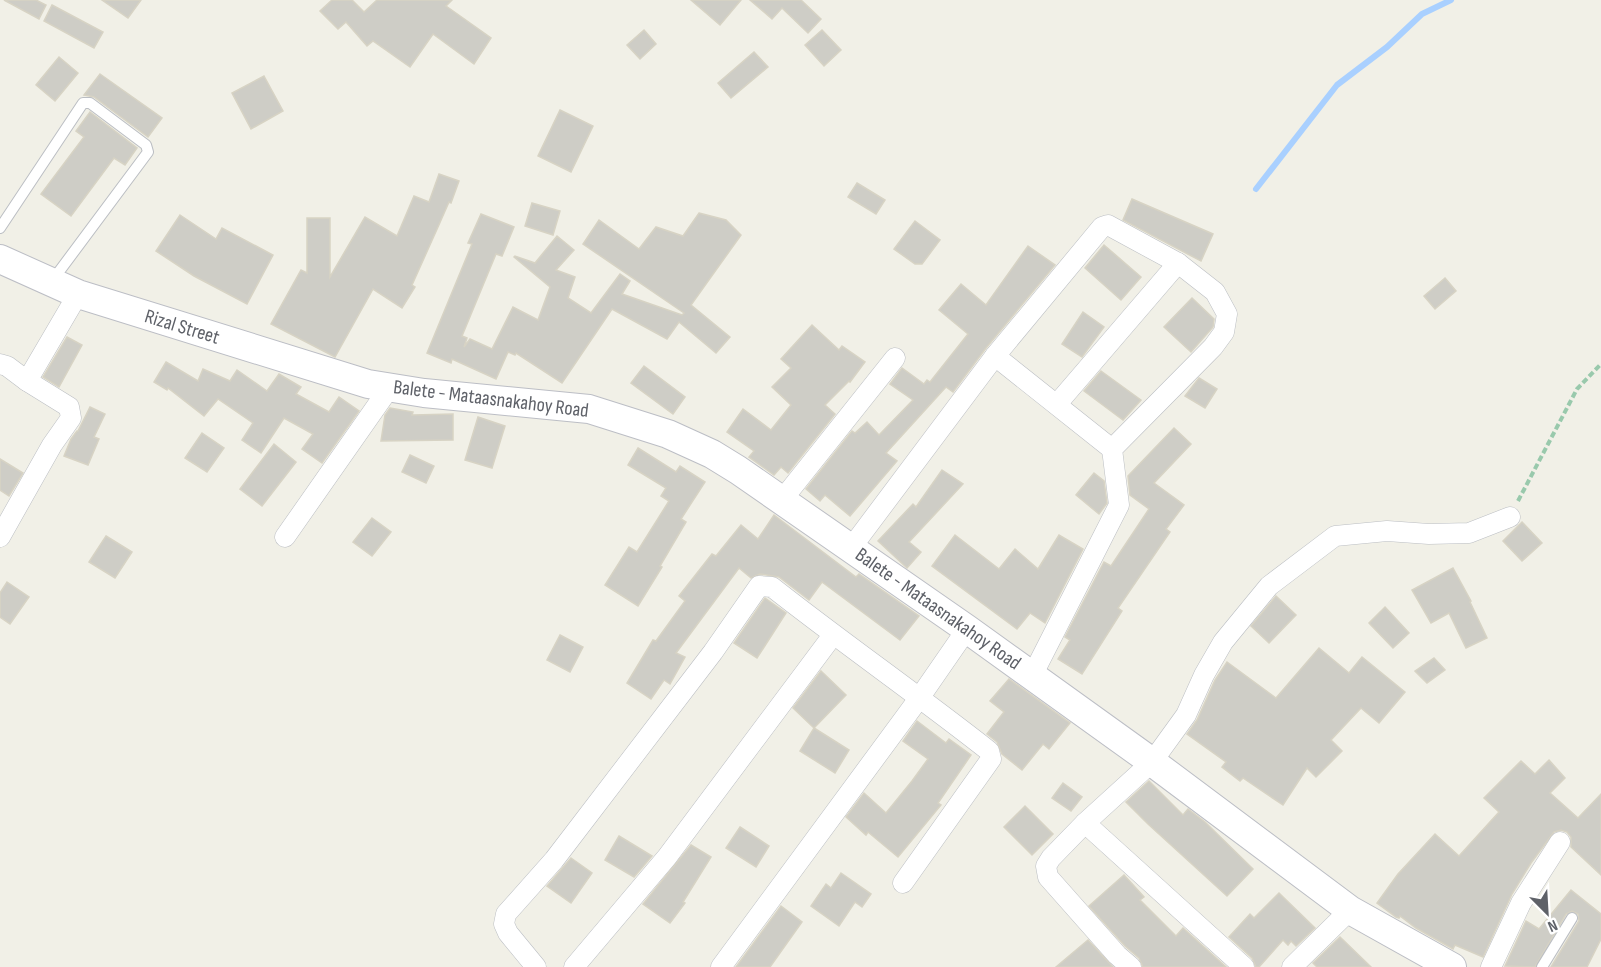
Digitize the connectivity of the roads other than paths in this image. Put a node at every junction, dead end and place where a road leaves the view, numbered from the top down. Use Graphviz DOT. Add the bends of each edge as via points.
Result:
graph roads {
  1 [pos="0,228"];
  2 [pos="0,259"];
  3 [pos="1178,263"];
  4 [pos="51,282"];
  5 [pos="78,294"];
  6 [pos="995,356"];
  7 [pos="895,358"];
  8 [pos="0,364"];
  9 [pos="27,381"];
  10 [pos="379,386"];
  11 [pos="1058,404"];
  12 [pos="1112,449"];
  13 [pos="782,500"];
  14 [pos="1510,518"];
  15 [pos="0,537"];
  16 [pos="285,537"];
  17 [pos="851,548"];
  18 [pos="967,629"];
  19 [pos="833,635"];
  20 [pos="1032,676"];
  21 [pos="920,697"];
  22 [pos="1152,762"];
  23 [pos="1085,823"];
  24 [pos="1560,842"];
  25 [pos="903,883"];
  26 [pos="1350,909"];
  27 [pos="1572,918"];
  28 [pos="537,967"];
  29 [pos="574,967"];
  30 [pos="721,967"];
  31 [pos="1131,967"];
  32 [pos="1244,967"];
  33 [pos="1292,967"];
  34 [pos="1452,967"];
  35 [pos="1491,967"];
  36 [pos="1542,967"];
  1 -- 4 [label="lane" via="83,103 90,103 146,145 148,152"];
  2 -- 4 [label="main road, Rizal Street"];
  3 -- 6 [label="street" via="1104,225"];
  3 -- 11 [label="street"];
  3 -- 12 [label="street" via="1215,292 1227,314 1224,332"];
  4 -- 5 [label="main road, Rizal Street"];
  5 -- 9 [label="street"];
  5 -- 10 [label="main road, Rizal Street"];
  6 -- 11 [label="street"];
  6 -- 17 [label="street"];
  7 -- 13 [label="street"];
  8 -- 9 [label="street"];
  9 -- 15 [label="street" via="69,407 71,418"];
  10 -- 13 [label="main road, Balete - Mataasnakahoy Road" via="589,409 712,454"];
  10 -- 16 [label="street"];
  11 -- 12 [label="street"];
  12 -- 20 [label="street" via="1119,504"];
  13 -- 17 [label="main road, Balete - Mataasnakahoy Road"];
  14 -- 22 [label="street" via="1469,533 1387,531 1335,536 1269,586 1243,616 1204,675 1186,715"];
  17 -- 18 [label="main road, Balete - Mataasnakahoy Road"];
  18 -- 20 [label="main road, Balete - Mataasnakahoy Road"];
  18 -- 21 [label="street"];
  19 -- 21 [label="street"];
  19 -- 28 [label="street" via="772,587 759,586 554,860 506,914 504,924 508,933"];
  19 -- 29 [label="street" via="667,856"];
  20 -- 22 [label="main road, Balete - Mataasnakahoy Road"];
  21 -- 25 [label="street" via="989,751 991,759"];
  21 -- 30 [label="street"];
  22 -- 23 [label="street"];
  22 -- 26 [label="main road, Balete - Mataasnakahoy Road"];
  23 -- 31 [label="street" via="1051,858 1046,867 1048,877"];
  23 -- 32 [label="street"];
  24 -- 35 [label="street" via="1521,903"];
  26 -- 33 [label="street"];
  26 -- 34 [label="main road, Balete - Mataasnakahoy Road"];
  27 -- 36 [label="lane"];
}
